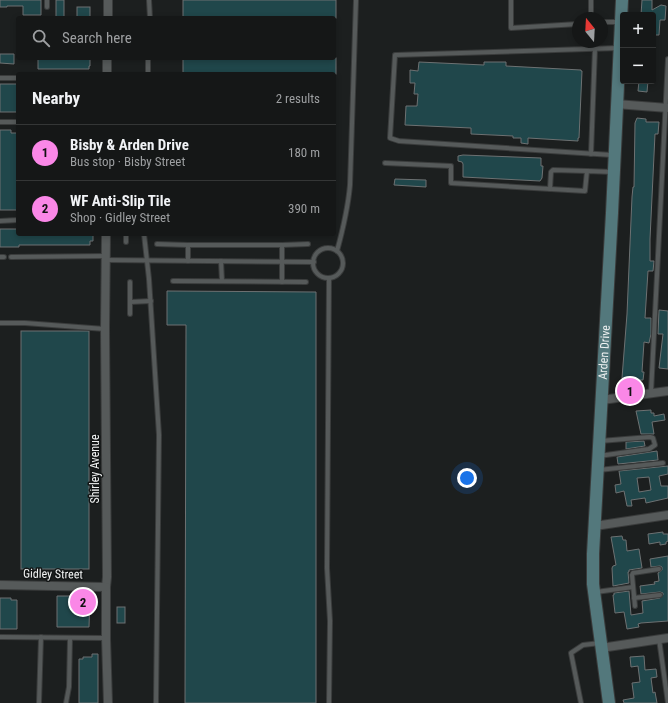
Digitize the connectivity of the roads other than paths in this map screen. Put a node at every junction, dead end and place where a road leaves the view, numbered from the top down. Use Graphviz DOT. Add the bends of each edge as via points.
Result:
graph roads {
  1 [pos="47,0"];
  2 [pos="108,0"];
  3 [pos="149,0"];
  4 [pos="356,0"];
  5 [pos="511,0"];
  6 [pos="591,0"];
  7 [pos="622,0"];
  8 [pos="47,6"];
  9 [pos="591,12"];
  10 [pos="621,12"];
  11 [pos="108,16"];
  12 [pos="150,16"];
  13 [pos="608,22"];
  14 [pos="620,22"];
  15 [pos="572,24"];
  16 [pos="595,48"];
  17 [pos="608,48"];
  18 [pos="620,48"];
  19 [pos="668,59"];
  20 [pos="107,60"];
  21 [pos="148,60"];
  22 [pos="107,72"];
  23 [pos="148,72"];
  24 [pos="0,78"];
  25 [pos="16,78"];
  26 [pos="616,104"];
  27 [pos="667,108"];
  28 [pos="0,122"];
  29 [pos="16,122"];
  30 [pos="591,154"];
  31 [pos="614,156"];
  32 [pos="385,163"];
  33 [pos="587,171"];
  34 [pos="614,172"];
  35 [pos="550,189"];
  36 [pos="0,220"];
  37 [pos="16,220"];
  38 [pos="106,236"];
  39 [pos="126,236"];
  40 [pos="144,236"];
  41 [pos="126,242"];
  42 [pos="157,244"];
  43 [pos="308,244"];
  44 [pos="188,245"];
  45 [pos="282,245"];
  46 [pos="337,250"];
  47 [pos="11,256"];
  48 [pos="106,258"];
  49 [pos="148,260"];
  50 [pos="188,261"];
  51 [pos="221,261"];
  52 [pos="282,262"];
  53 [pos="314,262"];
  54 [pos="329,278"];
  55 [pos="173,281"];
  56 [pos="222,281"];
  57 [pos="130,282"];
  58 [pos="282,282"];
  59 [pos="306,282"];
  60 [pos="151,301"];
  61 [pos="130,302"];
  62 [pos="130,314"];
  63 [pos="0,323"];
  64 [pos="106,329"];
  65 [pos="668,391"];
  66 [pos="652,394"];
  67 [pos="602,400"];
  68 [pos="600,441"];
  69 [pos="599,456"];
  70 [pos="663,463"];
  71 [pos="598,470"];
  72 [pos="668,515"];
  73 [pos="595,526"];
  74 [pos="659,569"];
  75 [pos="0,585"];
  76 [pos="106,587"];
  77 [pos="633,587"];
  78 [pos="594,592"];
  79 [pos="660,595"];
  80 [pos="634,598"];
  81 [pos="635,606"];
  82 [pos="0,637"];
  83 [pos="41,638"];
  84 [pos="70,638"];
  85 [pos="106,638"];
  86 [pos="668,638"];
  87 [pos="659,639"];
  88 [pos="600,646"];
  89 [pos="39,703"];
  90 [pos="66,703"];
  91 [pos="108,703"];
  92 [pos="156,703"];
  93 [pos="329,703"];
  94 [pos="581,703"];
  95 [pos="609,703"];
  96 [pos="668,703"];
  1 -- 8 [label="lane"];
  2 -- 11 [label="street"];
  3 -- 12 [label="lane"];
  4 -- 46 [label="lane" via="350,185"];
  5 -- 15 [label="lane" via="511,28"];
  6 -- 9 [label="lane"];
  7 -- 10 [label="street, Arden Drive"];
  13 -- 14 [label="lane"];
  16 -- 30 [label="lane"];
  16 -- 30 [label="lane" via="395,55 390,138 407,142"];
  17 -- 18 [label="lane"];
  18 -- 26 [label="street, Arden Drive"];
  19 -- 27 [label="lane"];
  20 -- 22 [label="street"];
  21 -- 23 [label="lane"];
  24 -- 25 [label="lane"];
  26 -- 27 [label="street"];
  26 -- 31 [label="street, Arden Drive"];
  27 -- 66 [label="lane"];
  28 -- 29 [label="lane"];
  30 -- 31 [label="lane"];
  31 -- 34 [label="street, Arden Drive"];
  32 -- 35 [label="lane" via="451,166 451,183"];
  33 -- 34 [label="lane"];
  33 -- 35 [label="lane" via="553,170"];
  33 -- 35 [label="lane" via="585,191"];
  34 -- 67 [label="street, Arden Drive"];
  36 -- 37 [label="lane"];
  38 -- 48 [label="street, Shirley Avenue"];
  39 -- 41 [label="lane"];
  40 -- 49 [label="lane"];
  42 -- 44 [label="lane"];
  43 -- 45 [label="lane"];
  44 -- 45 [label="lane"];
  44 -- 50 [label="lane"];
  45 -- 52 [label="lane"];
  46 -- 53 [label="lane" via="323,249 315,256"];
  46 -- 54 [label="lane" via="342,258 342,268 336,276"];
  47 -- 48 [label="lane"];
  48 -- 49 [label="lane"];
  48 -- 64 [label="street, Shirley Avenue"];
  49 -- 50 [label="lane"];
  49 -- 60 [label="lane"];
  50 -- 51 [label="lane"];
  51 -- 52 [label="lane"];
  51 -- 56 [label="lane"];
  52 -- 53 [label="lane"];
  52 -- 58 [label="lane"];
  53 -- 54 [label="lane" via="318,274"];
  54 -- 93 [label="lane"];
  55 -- 56 [label="lane"];
  56 -- 58 [label="lane"];
  57 -- 61 [label="lane"];
  58 -- 59 [label="lane"];
  60 -- 61 [label="lane"];
  60 -- 92 [label="lane" via="159,435"];
  61 -- 62 [label="lane"];
  63 -- 64 [label="lane"];
  64 -- 76 [label="street, Shirley Avenue"];
  65 -- 66 [label="street"];
  66 -- 67 [label="street"];
  67 -- 68 [label="street, Arden Drive"];
  68 -- 69 [label="street, Arden Drive"];
  68 -- 69 [label="lane" via="650,437 653,438 655,445 649,449"];
  69 -- 71 [label="street, Arden Drive"];
  70 -- 71 [label="lane"];
  71 -- 73 [label="street, Arden Drive"];
  72 -- 73 [label="street"];
  73 -- 78 [label="street, Arden Drive"];
  74 -- 77 [label="lane" via="633,573"];
  75 -- 76 [label="street, Gidley Street"];
  76 -- 85 [label="street, Shirley Avenue"];
  77 -- 78 [label="lane"];
  77 -- 80 [label="lane"];
  78 -- 88 [label="street, Arden Drive"];
  79 -- 80 [label="lane"];
  80 -- 81 [label="lane"];
  82 -- 83 [label="lane"];
  83 -- 84 [label="lane"];
  83 -- 89 [label="lane"];
  84 -- 85 [label="lane"];
  84 -- 90 [label="lane"];
  85 -- 91 [label="street, Shirley Avenue"];
  86 -- 87 [label="street"];
  87 -- 88 [label="street"];
  87 -- 96 [label="lane"];
  88 -- 94 [label="lane" via="583,645 571,653"];
  88 -- 95 [label="street, Arden Drive"];
}
